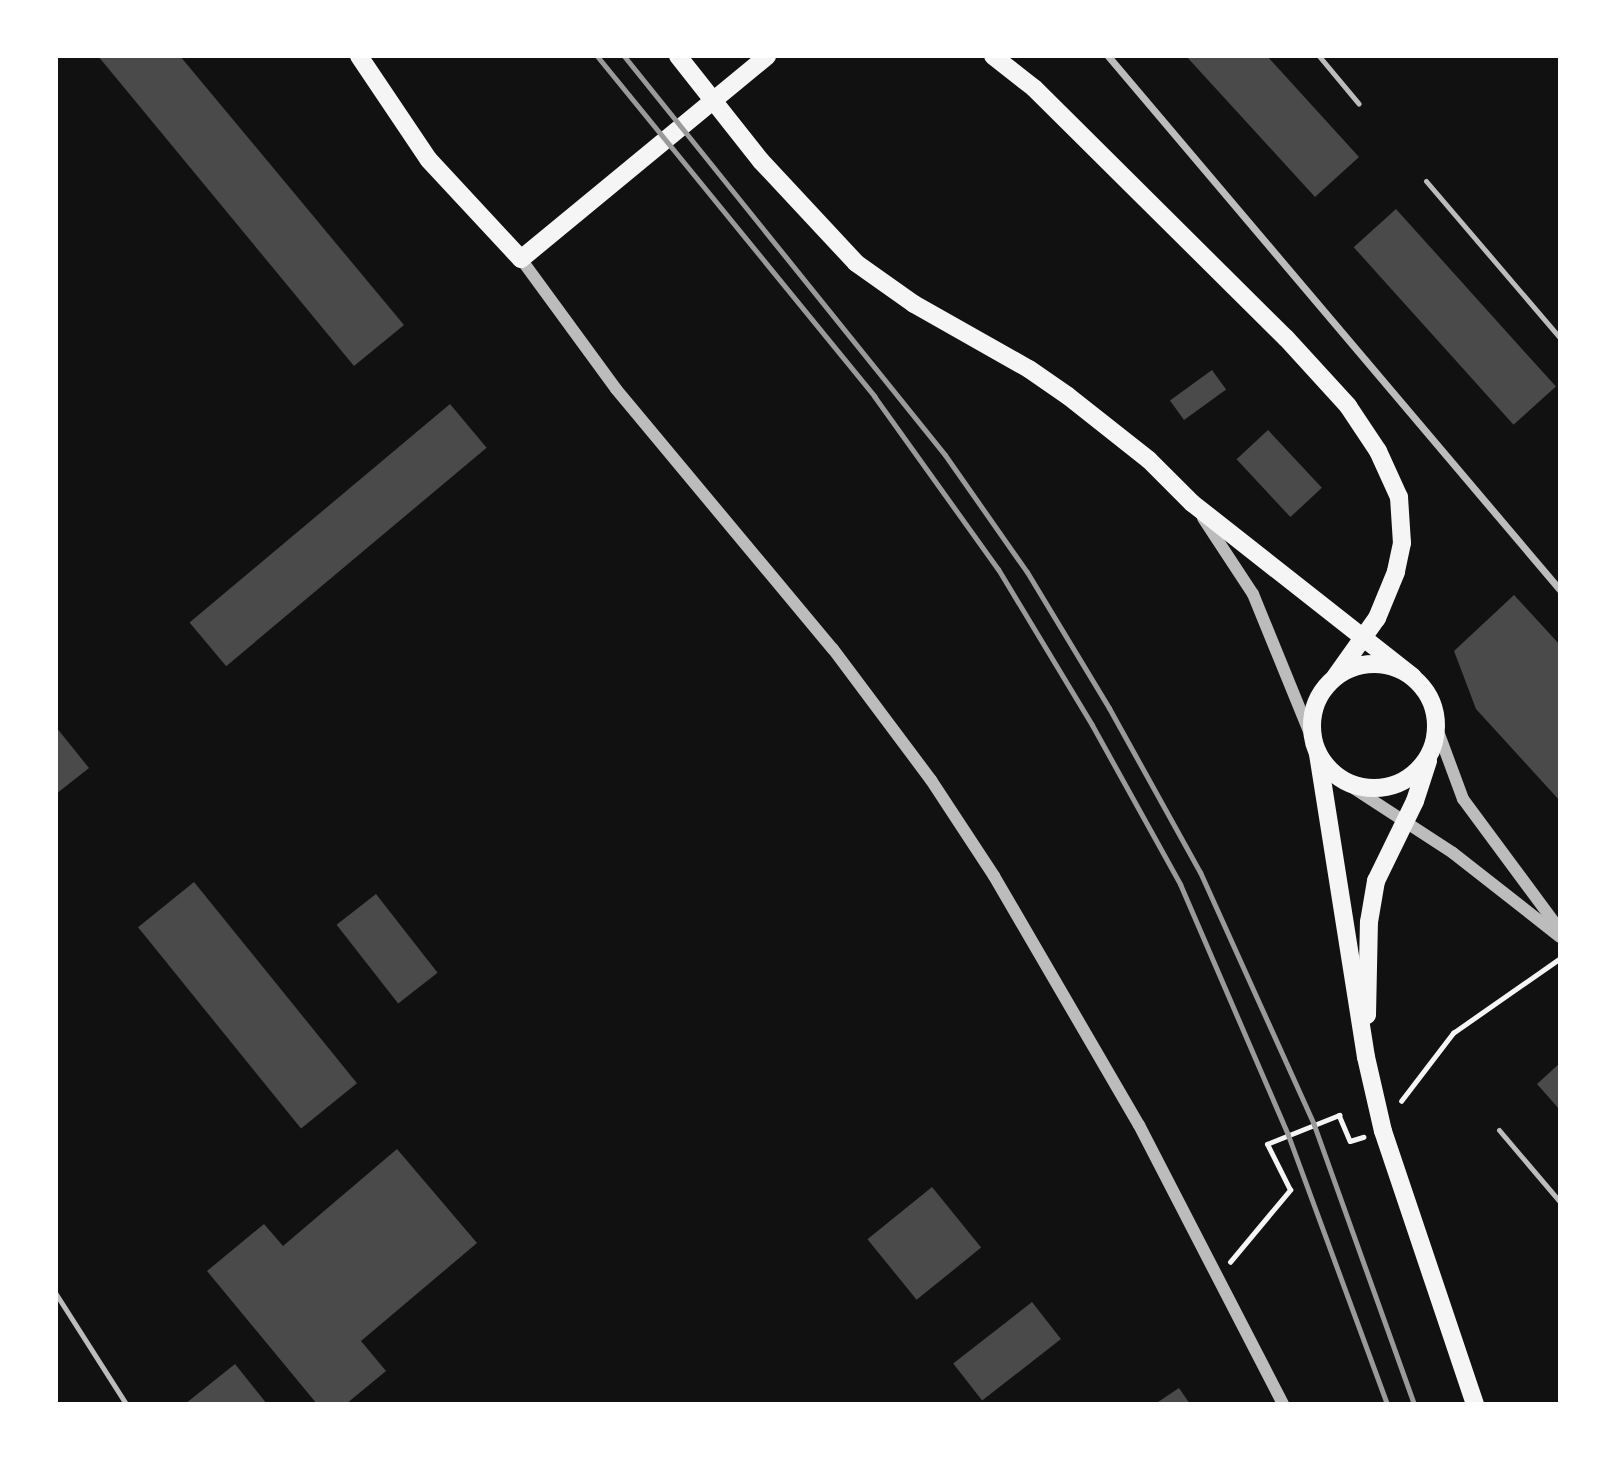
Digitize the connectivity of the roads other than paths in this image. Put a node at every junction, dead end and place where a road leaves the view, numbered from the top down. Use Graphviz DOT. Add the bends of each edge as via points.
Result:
graph roads {
  1 [pos="359,56"];
  2 [pos="678,56"];
  3 [pos="767,56"];
  4 [pos="993,56"];
  5 [pos="1108,56"];
  6 [pos="1319,56"];
  7 [pos="1359,104"];
  8 [pos="1426,181"];
  9 [pos="521,259"];
  10 [pos="1560,338"];
  11 [pos="1192,503"];
  12 [pos="1560,590"];
  13 [pos="1365,637"];
  14 [pos="1335,677"];
  15 [pos="1413,677"];
  16 [pos="1436,726"];
  17 [pos="1315,748"];
  18 [pos="1430,755"];
  19 [pos="1338,778"];
  20 [pos="1402,821"];
  21 [pos="1560,931"];
  22 [pos="1560,937"];
  23 [pos="1366,1057"];
  24 [pos="1499,1130"];
  25 [pos="1560,1202"];
  26 [pos="56,1294"];
  27 [pos="125,1404"];
  28 [pos="1283,1404"];
  29 [pos="1475,1404"];
  1 -- 9 [label="main road" via="429,160"];
  2 -- 11 [label="main road" via="761,161 856,263 914,304 1048,383 1149,460"];
  3 -- 9 [label="main road"];
  4 -- 13 [label="main road" via="1034,89 1286,338 1348,406 1378,451 1399,497 1402,543 1396,572"];
  5 -- 12 [label="street"];
  6 -- 7 [label="lane"];
  8 -- 10 [label="lane"];
  9 -- 28 [label="street" via="616,389 833,649 931,780 995,876 1139,1125"];
  11 -- 13 [label="main road"];
  11 -- 17 [label="street" via="1253,594"];
  13 -- 14 [label="main road"];
  13 -- 15 [label="main road"];
  14 -- 15 [label="main road" via="1374,664"];
  14 -- 17 [label="main road" via="1314,706"];
  15 -- 16 [label="main road" via="1430,699"];
  16 -- 18 [label="main road"];
  16 -- 21 [label="street" via="1463,799"];
  17 -- 19 [label="main road"];
  17 -- 23 [label="main road"];
  18 -- 19 [label="main road" via="1410,777 1382,788 1352,785"];
  18 -- 20 [label="main road" via="1415,801"];
  19 -- 20 [label="street"];
  20 -- 22 [label="street" via="1452,853"];
  20 -- 23 [label="main road" via="1379,871 1369,922"];
  23 -- 29 [label="main road" via="1383,1131"];
  24 -- 25 [label="lane"];
  26 -- 27 [label="lane"];
}
